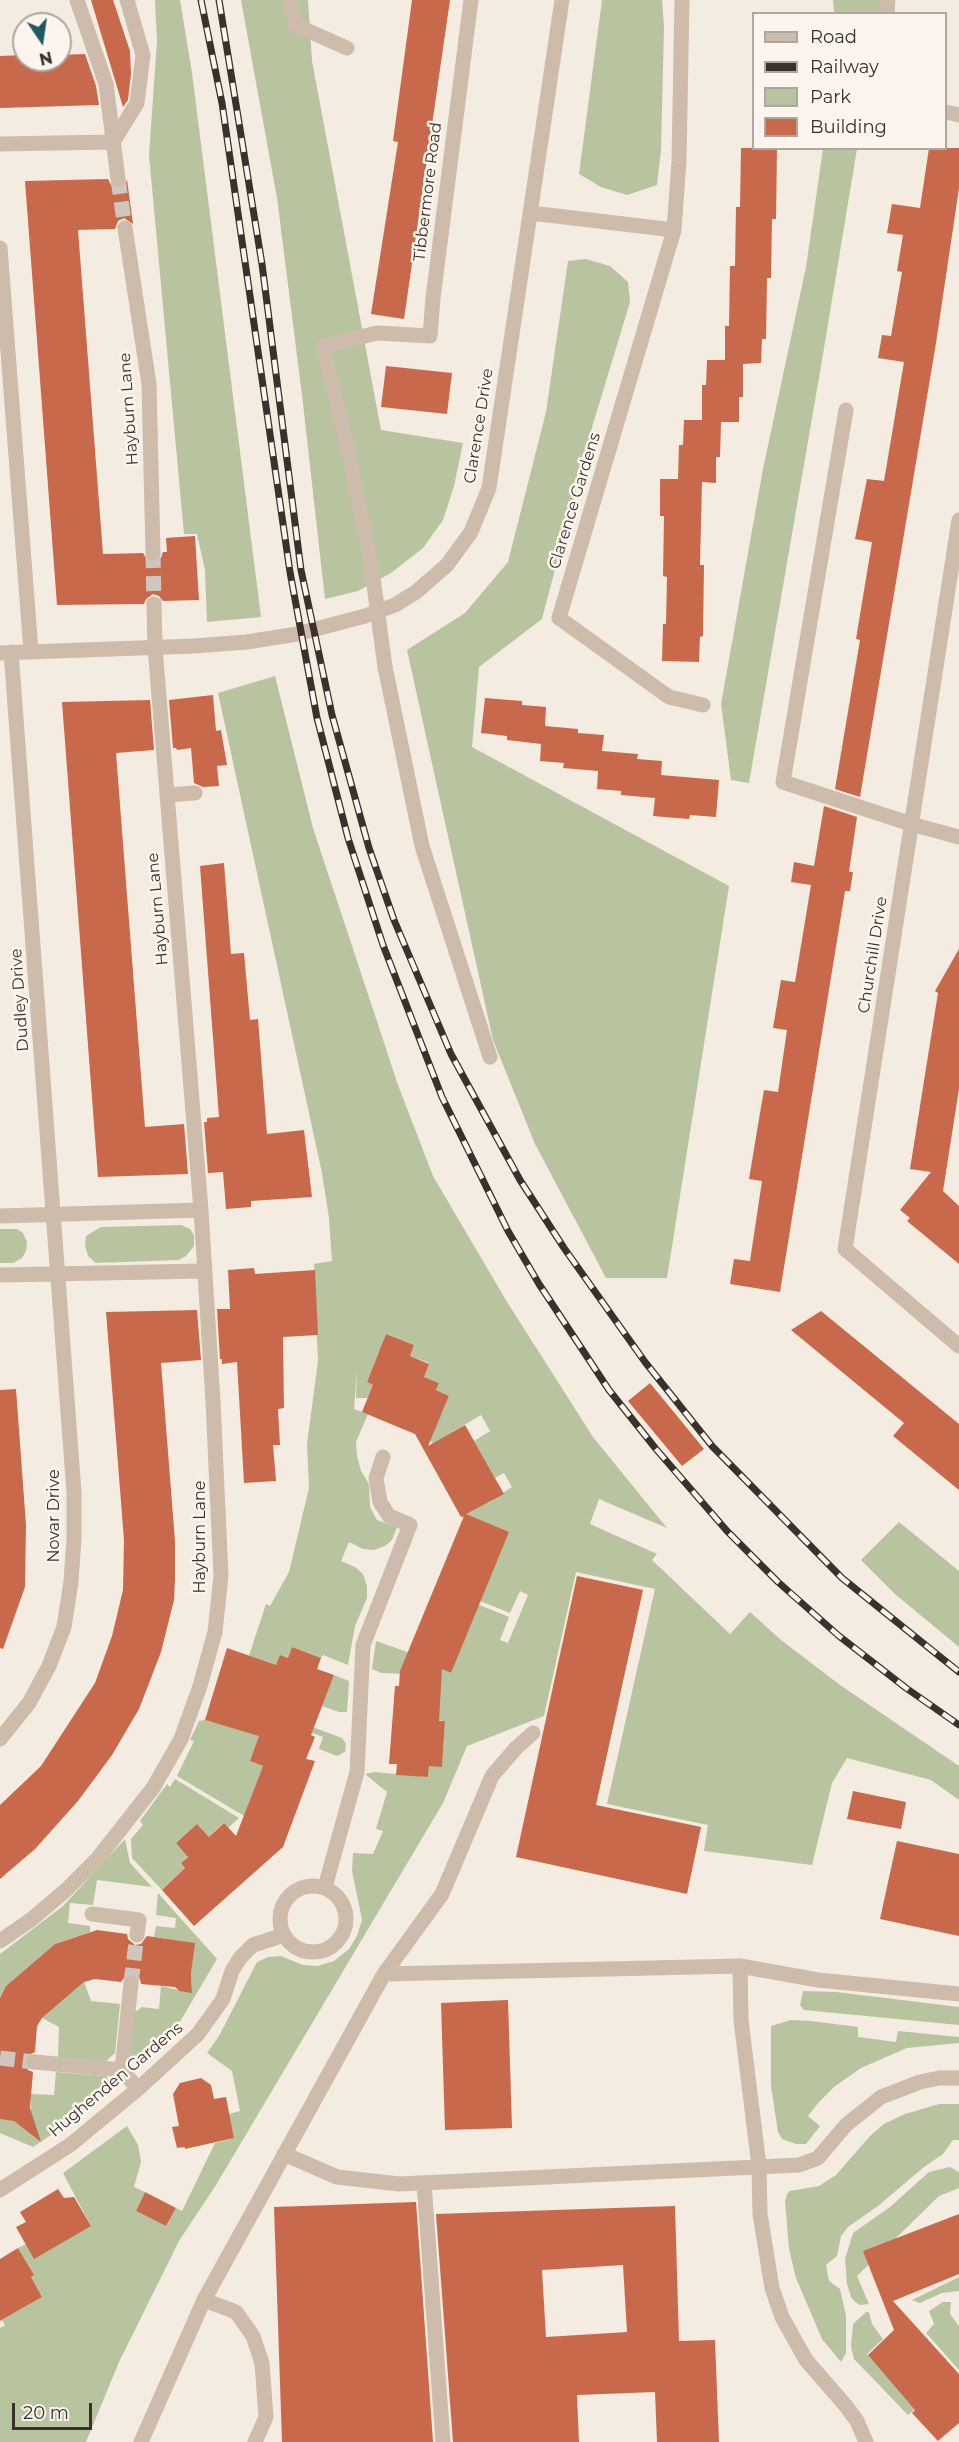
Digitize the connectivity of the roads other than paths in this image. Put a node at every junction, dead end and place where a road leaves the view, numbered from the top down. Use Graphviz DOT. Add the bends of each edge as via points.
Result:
graph roads {
  1 [pos="77,0"];
  2 [pos="127,0"];
  3 [pos="290,0"];
  4 [pos="471,0"];
  5 [pos="562,0"];
  6 [pos="682,0"];
  7 [pos="347,48"];
  8 [pos="112,141"];
  9 [pos="0,144"];
  10 [pos="118,179"];
  11 [pos="531,213"];
  12 [pos="125,228"];
  13 [pos="674,230"];
  14 [pos="0,248"];
  15 [pos="846,410"];
  16 [pos="6,413"];
  17 [pos="959,520"];
  18 [pos="153,553"];
  19 [pos="154,604"];
  20 [pos="156,647"];
  21 [pos="31,651"];
  22 [pos="5,653"];
  23 [pos="703,705"];
  24 [pos="195,793"];
  25 [pos="167,795"];
  26 [pos="911,824"];
  27 [pos="959,837"];
  28 [pos="490,1057"];
  29 [pos="201,1210"];
  30 [pos="54,1215"];
  31 [pos="0,1216"];
  32 [pos="204,1271"];
  33 [pos="58,1274"];
  34 [pos="0,1275"];
  35 [pos="959,1346"];
  36 [pos="383,1457"];
  37 [pos="533,1733"];
  38 [pos="0,1739"];
  39 [pos="325,1887"];
  40 [pos="92,1914"];
  41 [pos="137,1935"];
  42 [pos="284,1935"];
  43 [pos="0,1941"];
  44 [pos="740,1966"];
  45 [pos="384,1974"];
  46 [pos="131,1983"];
  47 [pos="959,1994"];
  48 [pos="34,2062"];
  49 [pos="122,2070"];
  50 [pos="959,2078"];
  51 [pos="138,2089"];
  52 [pos="284,2154"];
  53 [pos="759,2166"];
  54 [pos="424,2182"];
  55 [pos="0,2190"];
  56 [pos="204,2300"];
  57 [pos="141,2442"];
  58 [pos="255,2442"];
  59 [pos="443,2442"];
  60 [pos="866,2442"];
  1 -- 8 [label="street" via="106,84"];
  2 -- 8 [label="street" via="143,55 137,103"];
  3 -- 7 [label="street" via="295,25"];
  4 -- 28 [label="street, Tibbermore Road, bridge" via="430,336 377,333 323,346 371,563 385,667 422,846"];
  5 -- 11 [label="street, Clarence Drive"];
  6 -- 13 [label="street, Clarence Gardens" via="680,161"];
  8 -- 9 [label="street"];
  8 -- 10 [label="street"];
  11 -- 13 [label="street"];
  11 -- 20 [label="street, Clarence Drive" via="489,488 471,532 447,565 395,605 341,623 247,642"];
  12 -- 18 [label="street, Hayburn Lane" via="149,384"];
  13 -- 23 [label="street, Clarence Gardens" via="559,618 669,697"];
  14 -- 16 [label="street"];
  15 -- 26 [label="street" via="783,782"];
  16 -- 21 [label="street"];
  17 -- 26 [label="street, Churchill Drive"];
  19 -- 20 [label="street, Hayburn Lane"];
  20 -- 21 [label="street, Clarence Drive"];
  20 -- 25 [label="street, Hayburn Lane"];
  21 -- 22 [label="street, Clarence Drive"];
  22 -- 30 [label="street, Dudley Drive"];
  24 -- 25 [label="street"];
  25 -- 29 [label="street, Hayburn Lane"];
  26 -- 27 [label="street"];
  26 -- 35 [label="street, Churchill Drive" via="845,1249"];
  29 -- 30 [label="street"];
  29 -- 32 [label="street, Hayburn Lane"];
  30 -- 31 [label="street"];
  30 -- 33 [label="street, Dudley Drive"];
  32 -- 33 [label="street"];
  32 -- 43 [label="street, Hayburn Lane" via="221,1576 215,1632 200,1686 181,1739 146,1797 98,1858 66,1890"];
  33 -- 34 [label="street"];
  33 -- 38 [label="street, Novar Drive" via="74,1492 72,1582 64,1627 49,1666 30,1703"];
  36 -- 39 [label="street" via="376,1478 380,1502 389,1516 410,1525 363,1645 357,1772"];
  37 -- 45 [label="street" via="492,1776 442,1894"];
  39 -- 42 [label="street" via="309,1886 294,1891 283,1904 280,1920"];
  39 -- 42 [label="street" via="345,1906 347,1920 334,1945 307,1952"];
  40 -- 41 [label="street" via="139,1920"];
  42 -- 51 [label="street, Hughenden Gardens" via="253,1945 240,1958 223,1999 198,2034"];
  44 -- 45 [label="street"];
  44 -- 47 [label="street" via="818,1980"];
  44 -- 53 [label="street" via="741,2020"];
  45 -- 52 [label="street"];
  46 -- 49 [label="street"];
  48 -- 49 [label="street"];
  49 -- 51 [label="street"];
  50 -- 53 [label="street" via="920,2082 881,2097 846,2125 818,2157 799,2165"];
  51 -- 55 [label="street, Hughenden Gardens" via="70,2145"];
  52 -- 54 [label="street" via="337,2177 399,2184"];
  52 -- 56 [label="street"];
  53 -- 54 [label="street"];
  53 -- 60 [label="street" via="765,2258 782,2317 806,2360 857,2421"];
  54 -- 59 [label="street"];
  56 -- 57 [label="street"];
  56 -- 58 [label="street" via="236,2312 253,2336 262,2363 266,2417"];
}
